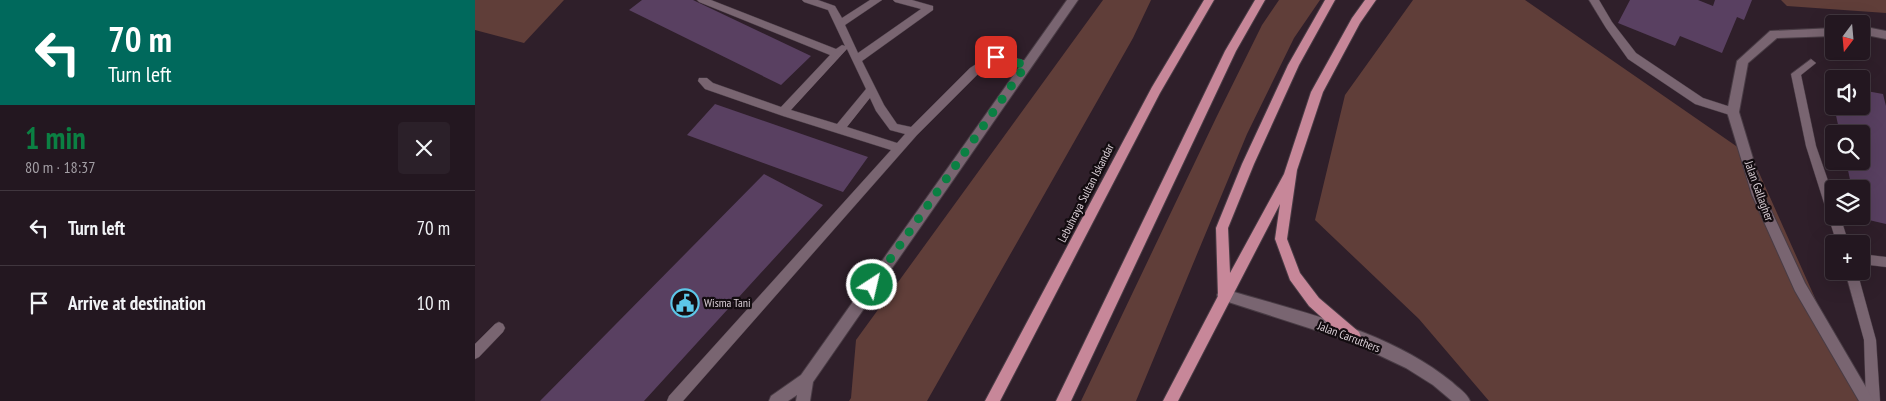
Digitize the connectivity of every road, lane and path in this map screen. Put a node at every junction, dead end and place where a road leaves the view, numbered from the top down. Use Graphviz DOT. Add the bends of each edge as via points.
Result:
graph roads {
  1 [pos="702,0"];
  2 [pos="807,0"];
  3 [pos="877,0"];
  4 [pos="899,0"];
  5 [pos="1073,0"];
  6 [pos="1209,0"];
  7 [pos="1260,0"];
  8 [pos="1330,0"];
  9 [pos="1371,0"];
  10 [pos="1594,0"];
  11 [pos="840,24"];
  12 [pos="1870,31"];
  13 [pos="1825,32"];
  14 [pos="1886,34"];
  15 [pos="848,42"];
  16 [pos="837,54"];
  17 [pos="857,59"];
  18 [pos="1811,63"];
  19 [pos="1026,65"];
  20 [pos="703,81"];
  21 [pos="871,89"];
  22 [pos="783,112"];
  23 [pos="1733,112"];
  24 [pos="839,129"];
  25 [pos="913,132"];
  26 [pos="899,148"];
  27 [pos="1291,170"];
  28 [pos="1825,189"];
  29 [pos="1870,260"];
  30 [pos="1886,262"];
  31 [pos="1853,280"];
  32 [pos="1225,295"];
  33 [pos="499,328"];
  34 [pos="1354,337"];
  35 [pos="475,353"];
  36 [pos="806,380"];
  37 [pos="674,401"];
  38 [pos="777,401"];
  39 [pos="803,401"];
  40 [pos="992,401"];
  41 [pos="1063,401"];
  42 [pos="1170,401"];
  43 [pos="1463,401"];
  44 [pos="1867,401"];
  45 [pos="1873,401"];
  1 -- 16 [label="lane"];
  2 -- 11 [label="lane" via="832,8"];
  3 -- 11 [label="lane"];
  4 -- 17 [label="lane" via="930,8"];
  5 -- 19 [label="street"];
  6 -- 40 [label="main road, Lebuhraya Sultan Iskandar" via="1156,90"];
  7 -- 41 [label="main road" via="1231,51"];
  8 -- 32 [label="main road" via="1294,64 1222,228"];
  9 -- 27 [label="main road" via="1317,92"];
  10 -- 23 [label="lane" via="1632,56 1699,101"];
  11 -- 15 [label="lane"];
  12 -- 14 [label="street"];
  13 -- 23 [label="street, Jalan Gallagher" via="1774,34 1743,61"];
  15 -- 16 [label="lane"];
  15 -- 17 [label="lane"];
  16 -- 22 [label="lane"];
  17 -- 21 [label="lane"];
  18 -- 28 [label="lane" via="1796,74 1811,146"];
  19 -- 25 [label="lane" via="996,57 974,71"];
  19 -- 36 [label="street"];
  20 -- 22 [label="lane"];
  21 -- 24 [label="lane"];
  21 -- 25 [label="lane" via="894,127"];
  22 -- 24 [label="lane"];
  23 -- 44 [label="street, Jalan Gallagher" via="1758,194 1800,287"];
  24 -- 26 [label="lane"];
  25 -- 26 [label="lane"];
  26 -- 37 [label="lane"];
  27 -- 32 [label="main road"];
  27 -- 34 [label="main road" via="1281,239 1287,258 1295,276 1314,302"];
  29 -- 30 [label="lane"];
  31 -- 45 [label="lane" via="1870,340"];
  32 -- 34 [label="street, Jalan Carruthers"];
  32 -- 42 [label="main road"];
  33 -- 35 [label="lane"];
  34 -- 43 [label="street, Jalan Carruthers" via="1411,363 1448,386"];
  36 -- 38 [label="street"];
  36 -- 39 [label="street"];
}
